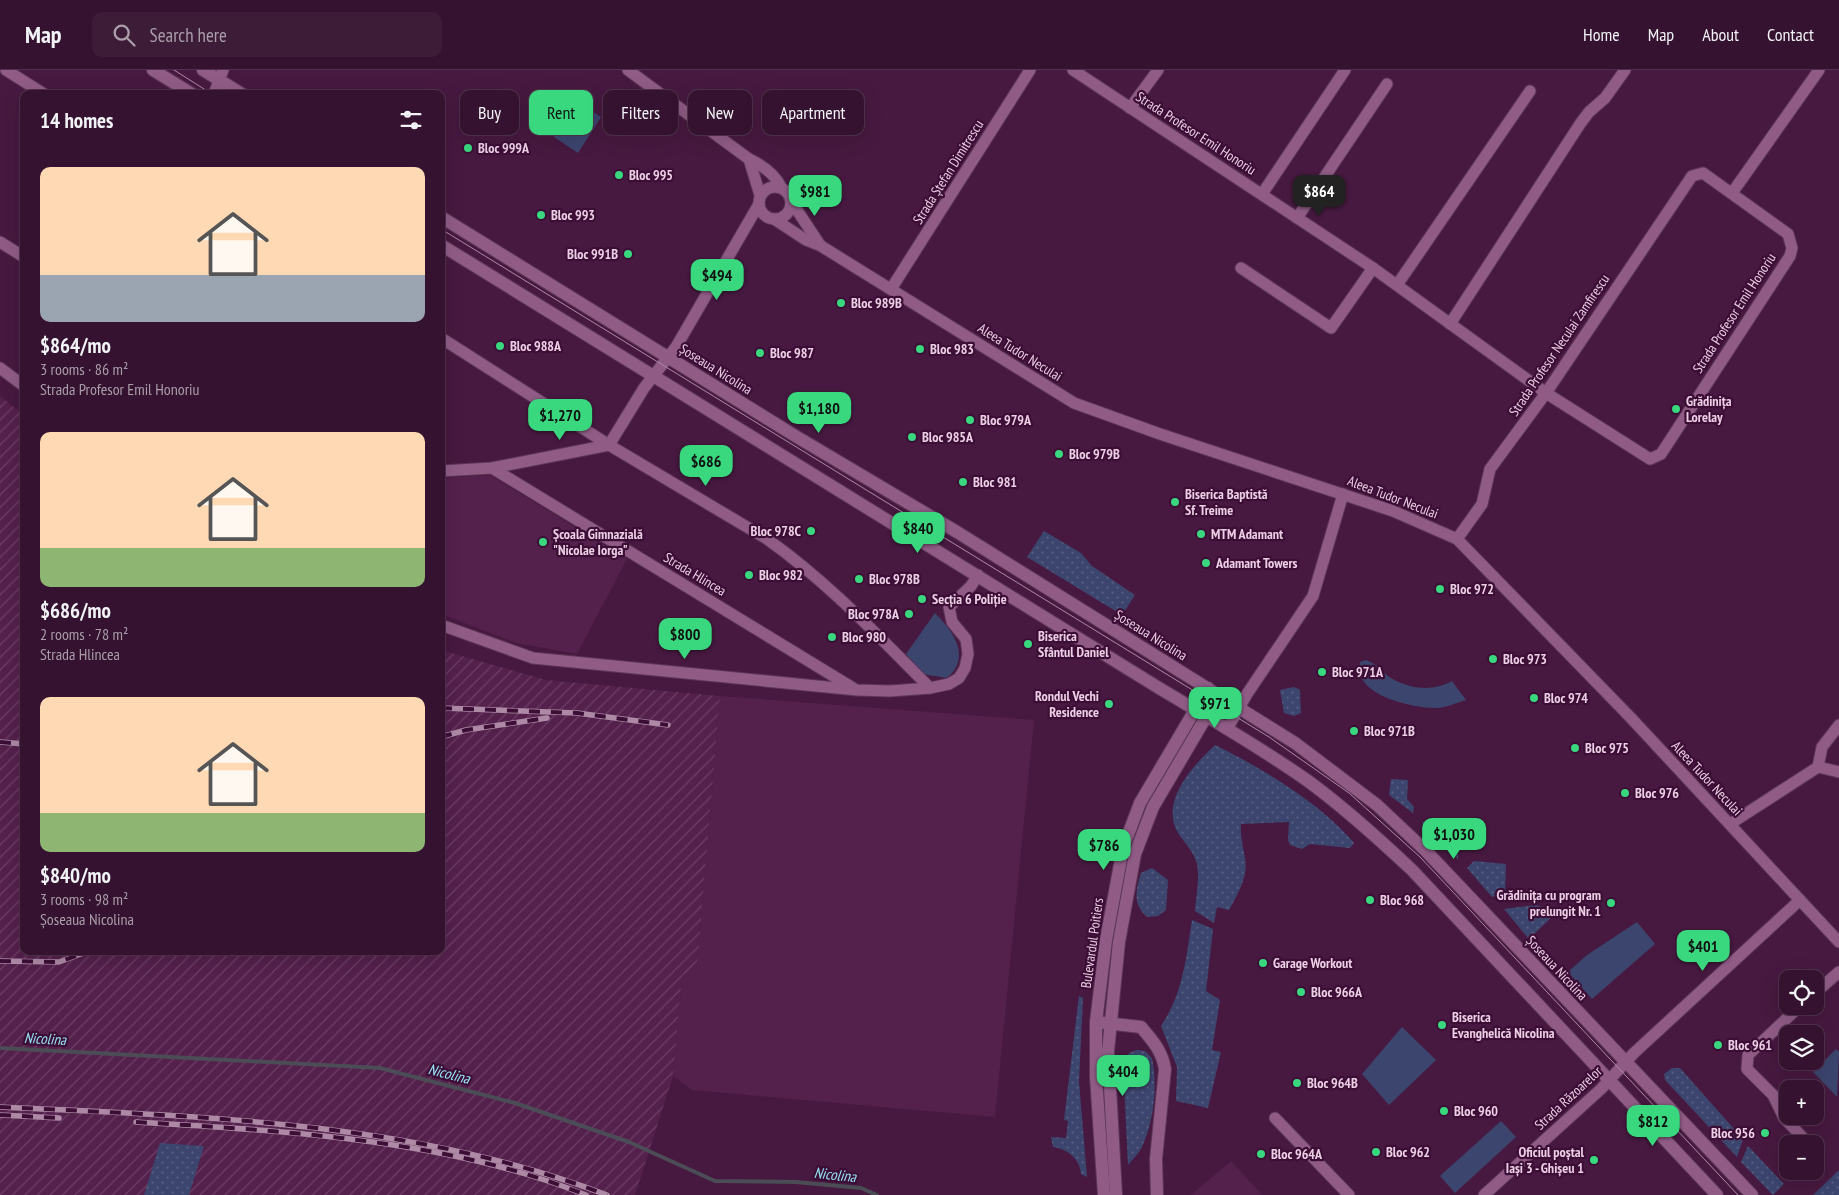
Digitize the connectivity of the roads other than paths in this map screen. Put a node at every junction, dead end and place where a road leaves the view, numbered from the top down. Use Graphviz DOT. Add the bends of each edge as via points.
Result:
graph roads {
  1 [pos="6,70"];
  2 [pos="153,70"];
  3 [pos="203,70"];
  4 [pos="628,70"];
  5 [pos="1030,70"];
  6 [pos="1073,70"];
  7 [pos="1158,70"];
  8 [pos="1345,70"];
  9 [pos="1625,70"];
  10 [pos="1819,70"];
  11 [pos="221,75"];
  12 [pos="1387,84"];
  13 [pos="38,90"];
  14 [pos="186,90"];
  15 [pos="215,90"];
  16 [pos="238,90"];
  17 [pos="1530,91"];
  18 [pos="1130,108"];
  19 [pos="749,159"];
  20 [pos="781,187"];
  21 [pos="1732,193"];
  22 [pos="1262,194"];
  23 [pos="759,200"];
  24 [pos="791,201"];
  25 [pos="770,217"];
  26 [pos="1297,218"];
  27 [pos="445,219"];
  28 [pos="743,230"];
  29 [pos="0,242"];
  30 [pos="821,246"];
  31 [pos="445,247"];
  32 [pos="20,254"];
  33 [pos="1241,268"];
  34 [pos="1373,268"];
  35 [pos="1398,285"];
  36 [pos="890,290"];
  37 [pos="1450,324"];
  38 [pos="445,341"];
  39 [pos="669,357"];
  40 [pos="0,368"];
  41 [pos="654,376"];
  42 [pos="20,383"];
  43 [pos="1546,393"];
  44 [pos="609,445"];
  45 [pos="492,468"];
  46 [pos="445,471"];
  47 [pos="1343,494"];
  48 [pos="1457,538"];
  49 [pos="978,575"];
  50 [pos="445,626"];
  51 [pos="930,688"];
  52 [pos="857,690"];
  53 [pos="1214,692"];
  54 [pos="1239,708"];
  55 [pos="1201,713"];
  56 [pos="1839,725"];
  57 [pos="1227,729"];
  58 [pos="1818,767"];
  59 [pos="1839,772"];
  60 [pos="1730,824"];
  61 [pos="1800,900"];
  62 [pos="1839,942"];
  63 [pos="1839,972"];
  64 [pos="1824,985"];
  65 [pos="1790,1015"];
  66 [pos="1096,1022"];
  67 [pos="1109,1024"];
  68 [pos="1626,1063"];
  69 [pos="1610,1080"];
  70 [pos="1275,1118"];
  71 [pos="1800,1135"];
  72 [pos="1108,1171"];
  73 [pos="1104,1195"];
  74 [pos="1116,1195"];
  75 [pos="1157,1195"];
  76 [pos="1349,1195"];
  77 [pos="1484,1195"];
  78 [pos="1717,1195"];
  79 [pos="1752,1195"];
  1 -- 13 [label="street"];
  2 -- 14 [label="main road"];
  3 -- 11 [label="main road"];
  4 -- 19 [label="street, Aleea Tudor Neculai"];
  5 -- 36 [label="street, Strada Ștefan Dimitrescu"];
  6 -- 18 [label="street, Strada Profesor Emil Honoriu"];
  7 -- 18 [label="street"];
  8 -- 22 [label="street"];
  9 -- 37 [label="street" via="1605,98 1580,124"];
  10 -- 21 [label="street"];
  11 -- 15 [label="street"];
  11 -- 16 [label="main road"];
  12 -- 26 [label="street"];
  17 -- 35 [label="street"];
  18 -- 22 [label="street, Strada Profesor Emil Honoriu"];
  19 -- 20 [label="street, Aleea Tudor Neculai" via="761,164"];
  19 -- 23 [label="street, Aleea Tudor Neculai"];
  20 -- 23 [label="street" via="767,188"];
  20 -- 24 [label="street, Aleea Tudor Neculai"];
  21 -- 43 [label="street, Strada Profesor Neculai Zamfirescu" via="1703,174 1696,174 1689,180"];
  21 -- 43 [label="street, Strada Profesor Emil Honoriu" via="1784,230 1792,240 1790,256 1661,454 1650,459"];
  22 -- 26 [label="street, Strada Profesor Emil Honoriu"];
  23 -- 25 [label="street, Aleea Tudor Neculai"];
  23 -- 28 [label="street"];
  24 -- 25 [label="street" via="786,214"];
  24 -- 30 [label="street, Aleea Tudor Neculai"];
  25 -- 28 [label="street"];
  25 -- 30 [label="street, Aleea Tudor Neculai"];
  26 -- 34 [label="street, Strada Profesor Emil Honoriu"];
  27 -- 39 [label="main road, Șoseaua Nicolina"];
  28 -- 39 [label="street"];
  29 -- 32 [label="street"];
  30 -- 36 [label="street, Aleea Tudor Neculai"];
  31 -- 41 [label="main road"];
  33 -- 34 [label="street" via="1331,328"];
  34 -- 35 [label="street, Strada Profesor Emil Honoriu"];
  35 -- 37 [label="street, Strada Profesor Emil Honoriu"];
  36 -- 47 [label="street, Aleea Tudor Neculai" via="1074,403"];
  37 -- 43 [label="street, Strada Profesor Emil Honoriu"];
  38 -- 44 [label="street"];
  39 -- 41 [label="street"];
  39 -- 53 [label="main road, Șoseaua Nicolina"];
  40 -- 42 [label="street"];
  41 -- 44 [label="street"];
  41 -- 49 [label="main road"];
  43 -- 48 [label="street, Strada Profesor Neculai Zamfirescu" via="1490,469 1482,504"];
  44 -- 45 [label="street"];
  44 -- 51 [label="street" via="789,555 821,580"];
  45 -- 46 [label="street"];
  45 -- 52 [label="street, Strada Hlincea"];
  47 -- 48 [label="street, Aleea Tudor Neculai"];
  47 -- 54 [label="street" via="1313,596"];
  48 -- 60 [label="street, Aleea Tudor Neculai"];
  49 -- 51 [label="street" via="949,607 952,622 966,639 968,654 965,668 959,678 949,684"];
  49 -- 55 [label="main road"];
  50 -- 52 [label="street" via="534,658"];
  51 -- 52 [label="street"];
  53 -- 54 [label="main road, Șoseaua Nicolina"];
  53 -- 55 [label="main road, Bulevardul Poitiers"];
  54 -- 57 [label="street"];
  54 -- 68 [label="main road, Șoseaua Nicolina" via="1320,761 1392,818 1448,873"];
  55 -- 57 [label="main road"];
  55 -- 66 [label="main road, Bulevardul Poitiers" via="1140,803 1126,838 1106,940"];
  55 -- 67 [label="main road, Bulevardul Poitiers" via="1152,807 1135,854 1119,942"];
  56 -- 58 [label="street" via="1822,747"];
  57 -- 69 [label="main road" via="1308,781 1387,846"];
  58 -- 59 [label="street"];
  58 -- 60 [label="street"];
  60 -- 61 [label="street, Aleea Tudor Neculai"];
  61 -- 62 [label="street, Aleea Tudor Neculai"];
  61 -- 68 [label="street, Strada Răzoarelor"];
  63 -- 64 [label="street"];
  65 -- 71 [label="street" via="1748,1055 1747,1069 1772,1095 1784,1118"];
  66 -- 67 [label="main road"];
  66 -- 72 [label="main road, Bulevardul Poitiers" via="1095,1059"];
  67 -- 72 [label="main road, Bulevardul Poitiers"];
  67 -- 75 [label="main road" via="1141,1027 1156,1044 1166,1069 1156,1160"];
  68 -- 69 [label="street, Strada Răzoarelor"];
  68 -- 79 [label="main road, Șoseaua Nicolina"];
  69 -- 77 [label="street, Strada Răzoarelor"];
  69 -- 78 [label="main road"];
  70 -- 76 [label="street"];
  72 -- 73 [label="main road, Bulevardul Poitiers"];
  72 -- 74 [label="main road, Bulevardul Poitiers"];
}
